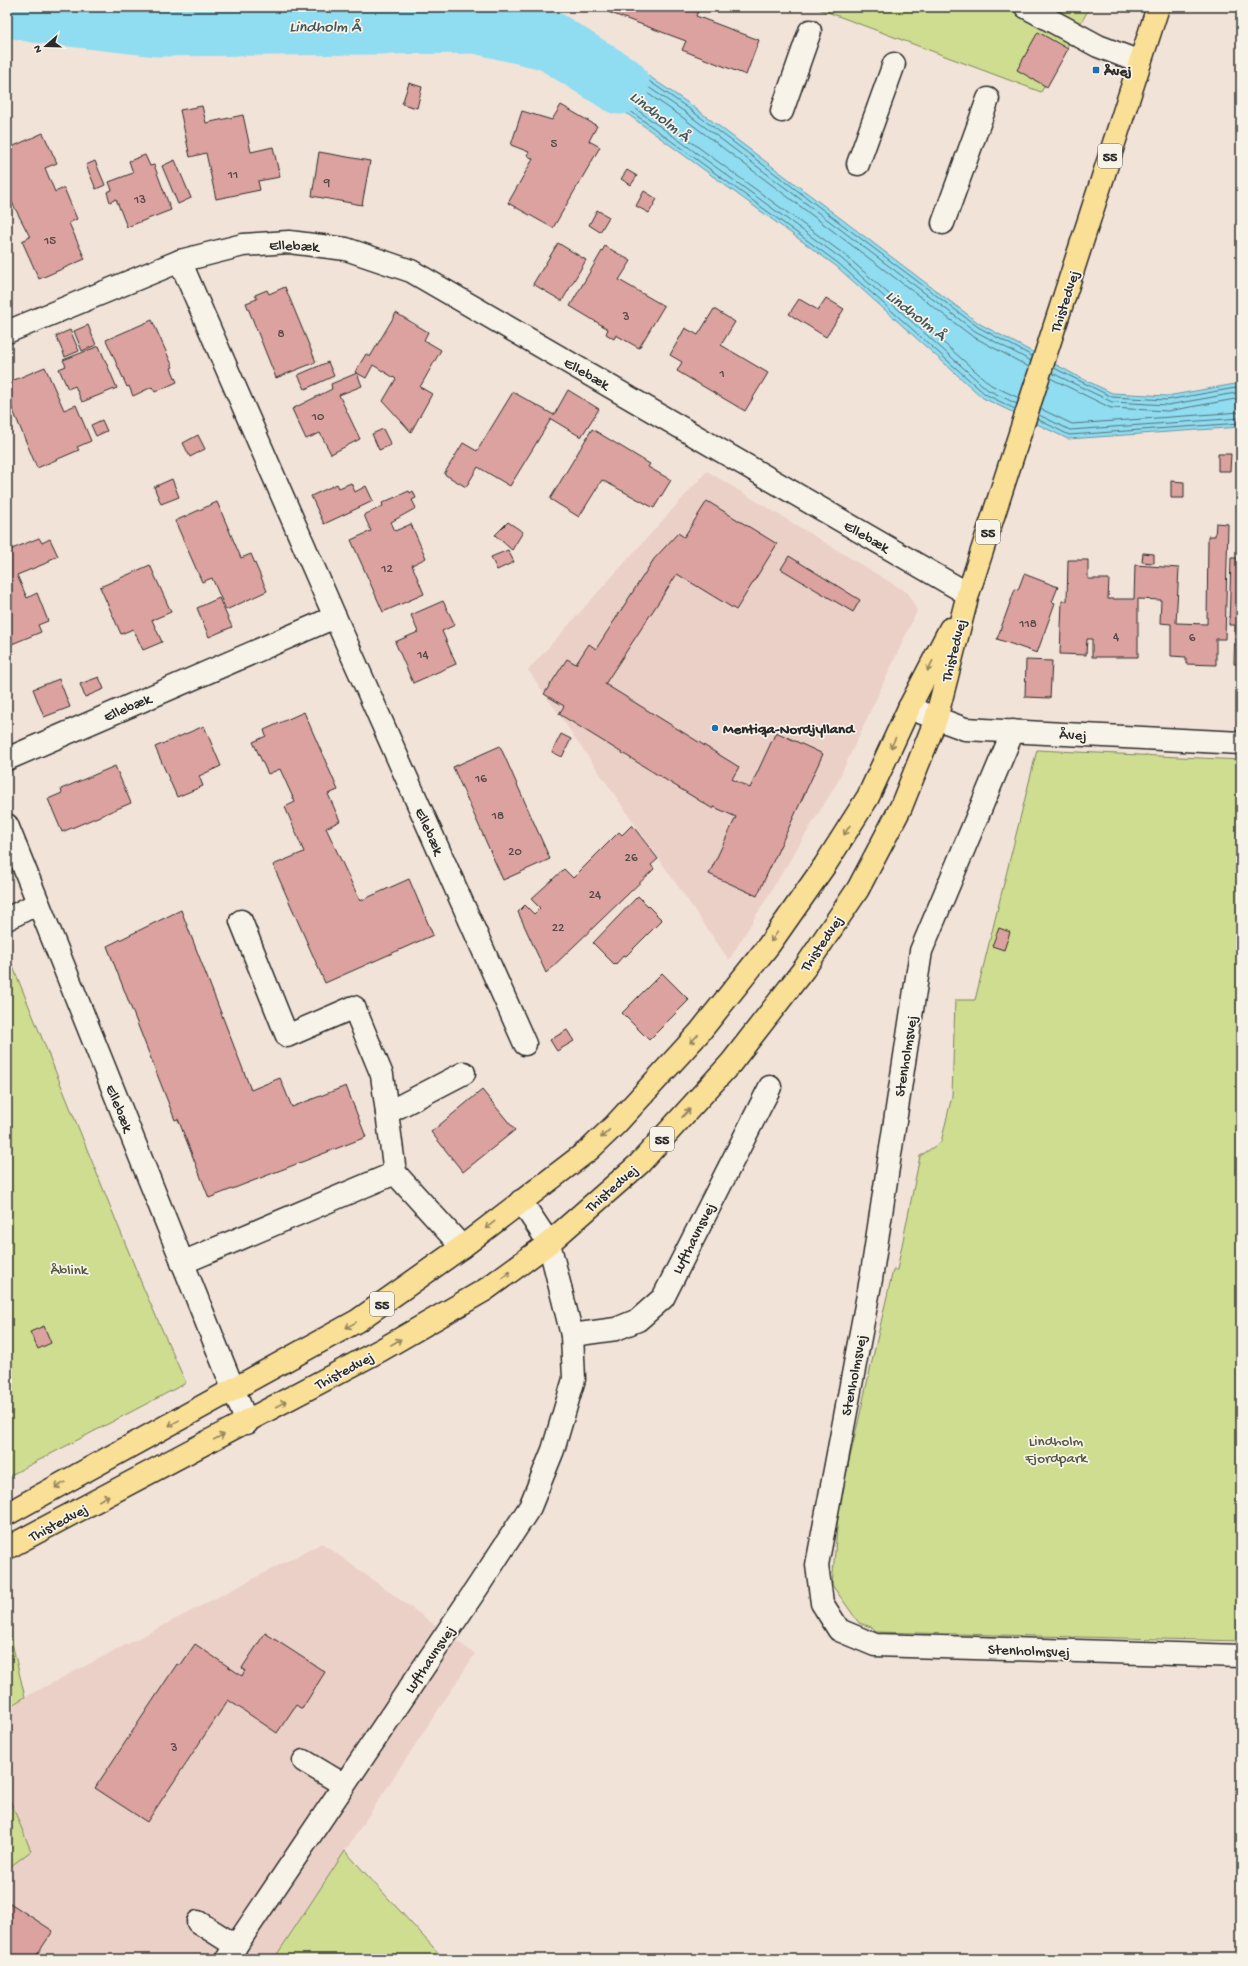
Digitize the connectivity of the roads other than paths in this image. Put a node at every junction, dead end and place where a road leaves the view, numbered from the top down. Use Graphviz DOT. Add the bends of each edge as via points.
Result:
graph roads {
  1 [pos="1026,7"];
  2 [pos="1158,7"];
  3 [pos="810,31"];
  4 [pos="1140,62"];
  5 [pos="894,64"];
  6 [pos="988,99"];
  7 [pos="782,111"];
  8 [pos="858,164"];
  9 [pos="944,223"];
  10 [pos="180,261"];
  11 [pos="7,332"];
  12 [pos="968,594"];
  13 [pos="335,618"];
  14 [pos="909,708"];
  15 [pos="936,718"];
  16 [pos="1013,731"];
  17 [pos="1241,743"];
  18 [pos="7,759"];
  19 [pos="7,825"];
  20 [pos="38,903"];
  21 [pos="7,919"];
  22 [pos="241,921"];
  23 [pos="525,1044"];
  24 [pos="464,1073"];
  25 [pos="770,1087"];
  26 [pos="387,1113"];
  27 [pos="395,1173"];
  28 [pos="521,1201"];
  29 [pos="549,1243"];
  30 [pos="462,1247"];
  31 [pos="182,1263"];
  32 [pos="572,1335"];
  33 [pos="233,1391"];
  34 [pos="247,1423"];
  35 [pos="7,1514"];
  36 [pos="7,1548"];
  37 [pos="1241,1656"];
  38 [pos="304,1761"];
  39 [pos="344,1785"];
  40 [pos="198,1922"];
  41 [pos="231,1952"];
  1 -- 4 [label="street" via="1098,46"];
  2 -- 4 [label="main road, Thistedvej / 55"];
  3 -- 7 [label="street"];
  4 -- 12 [label="main road, Thistedvej / 55"];
  5 -- 8 [label="street"];
  6 -- 9 [label="street"];
  10 -- 11 [label="street, Ellebæk"];
  10 -- 12 [label="street, Ellebæk" via="243,245 290,242 346,249 411,271"];
  10 -- 13 [label="street, Ellebæk"];
  12 -- 14 [label="main road, Thistedvej / 55, one-way"];
  12 -- 15 [label="main road, Thistedvej / 55"];
  13 -- 18 [label="street, Ellebæk"];
  13 -- 23 [label="street, Ellebæk"];
  14 -- 15 [label="street, Åvej"];
  14 -- 28 [label="main road, Thistedvej / 55, one-way" via="868,797 825,865 764,951 699,1033 615,1125 590,1149"];
  15 -- 16 [label="street, Åvej" via="965,729"];
  29 -- 15 [label="main road, Thistedvej / 55, one-way" via="639,1164 732,1063 804,969 858,889 901,807"];
  16 -- 17 [label="street, Åvej"];
  16 -- 37 [label="street, Stenholmsvej" via="921,951 872,1279 817,1565 822,1603 839,1630 875,1645"];
  19 -- 20 [label="street, Ellebæk"];
  20 -- 21 [label="street"];
  20 -- 31 [label="street, Ellebæk"];
  22 -- 26 [label="street" via="287,1036 354,1007 382,1075"];
  24 -- 26 [label="street"];
  25 -- 32 [label="street, Lufthavnsvej" via="662,1298 638,1320 616,1329"];
  26 -- 27 [label="street"];
  27 -- 30 [label="street"];
  27 -- 31 [label="street"];
  28 -- 29 [label="street, Lufthavnsvej"];
  28 -- 30 [label="main road, Thistedvej / 55, one-way"];
  29 -- 32 [label="street, Lufthavnsvej"];
  34 -- 29 [label="main road, Thistedvej / 55, one-way" via="485,1290"];
  30 -- 33 [label="main road, Thistedvej / 55, one-way" via="357,1321"];
  31 -- 33 [label="street, Ellebæk"];
  32 -- 39 [label="street, Lufthavnsvej" via="574,1379 552,1450 530,1507"];
  33 -- 34 [label="street, Ellebæk"];
  33 -- 35 [label="main road, Thistedvej / 55, one-way"];
  36 -- 34 [label="main road, Thistedvej / 55, one-way"];
  38 -- 39 [label="street"];
  39 -- 41 [label="street, Lufthavnsvej"];
  40 -- 41 [label="street"];
}
